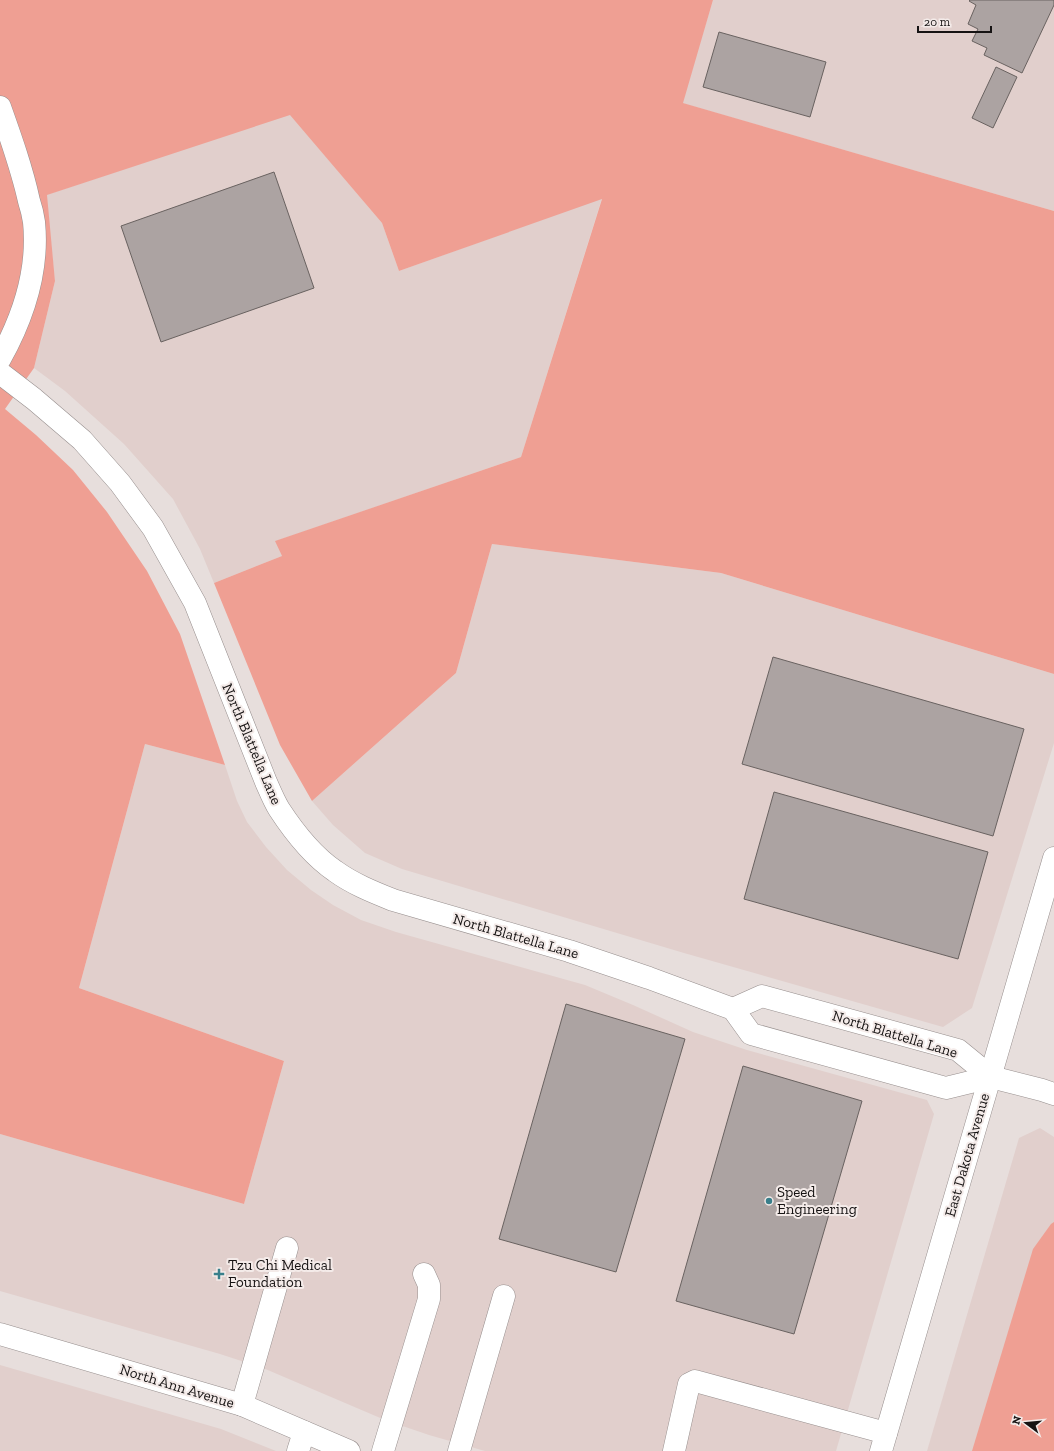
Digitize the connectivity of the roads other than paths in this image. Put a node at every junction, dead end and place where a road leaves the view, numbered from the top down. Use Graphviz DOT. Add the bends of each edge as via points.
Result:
graph roads {
  1 [pos="0,107"];
  2 [pos="0,359"];
  3 [pos="0,373"];
  4 [pos="1054,858"];
  5 [pos="733,1009"];
  6 [pos="991,1076"];
  7 [pos="1054,1094"];
  8 [pos="287,1248"];
  9 [pos="424,1274"];
  10 [pos="504,1296"];
  11 [pos="0,1334"];
  12 [pos="242,1405"];
  13 [pos="301,1441"];
  14 [pos="884,1442"];
  15 [pos="349,1451"];
  16 [pos="384,1451"];
  17 [pos="460,1451"];
  18 [pos="674,1451"];
  1 -- 2 [label="street" via="25,181 34,221 34,261 28,297"];
  3 -- 5 [label="street, North Blattella Lane" via="82,440 120,483 153,528 195,603 276,802 298,834 321,859 335,871 366,889 393,900 569,951"];
  4 -- 6 [label="street, East Dakota Avenue"];
  5 -- 6 [label="street, North Blattella Lane" via="762,996 958,1050"];
  5 -- 6 [label="street" via="751,1034 946,1088"];
  6 -- 7 [label="street"];
  6 -- 14 [label="street, East Dakota Avenue"];
  8 -- 12 [label="street"];
  9 -- 16 [label="street" via="429,1285 429,1299"];
  10 -- 17 [label="street"];
  11 -- 12 [label="street, North Ann Avenue"];
  12 -- 13 [label="street, North Ann Avenue"];
  13 -- 15 [label="street, North Ann Avenue"];
  14 -- 18 [label="street" via="695,1381 689,1384"];
}
